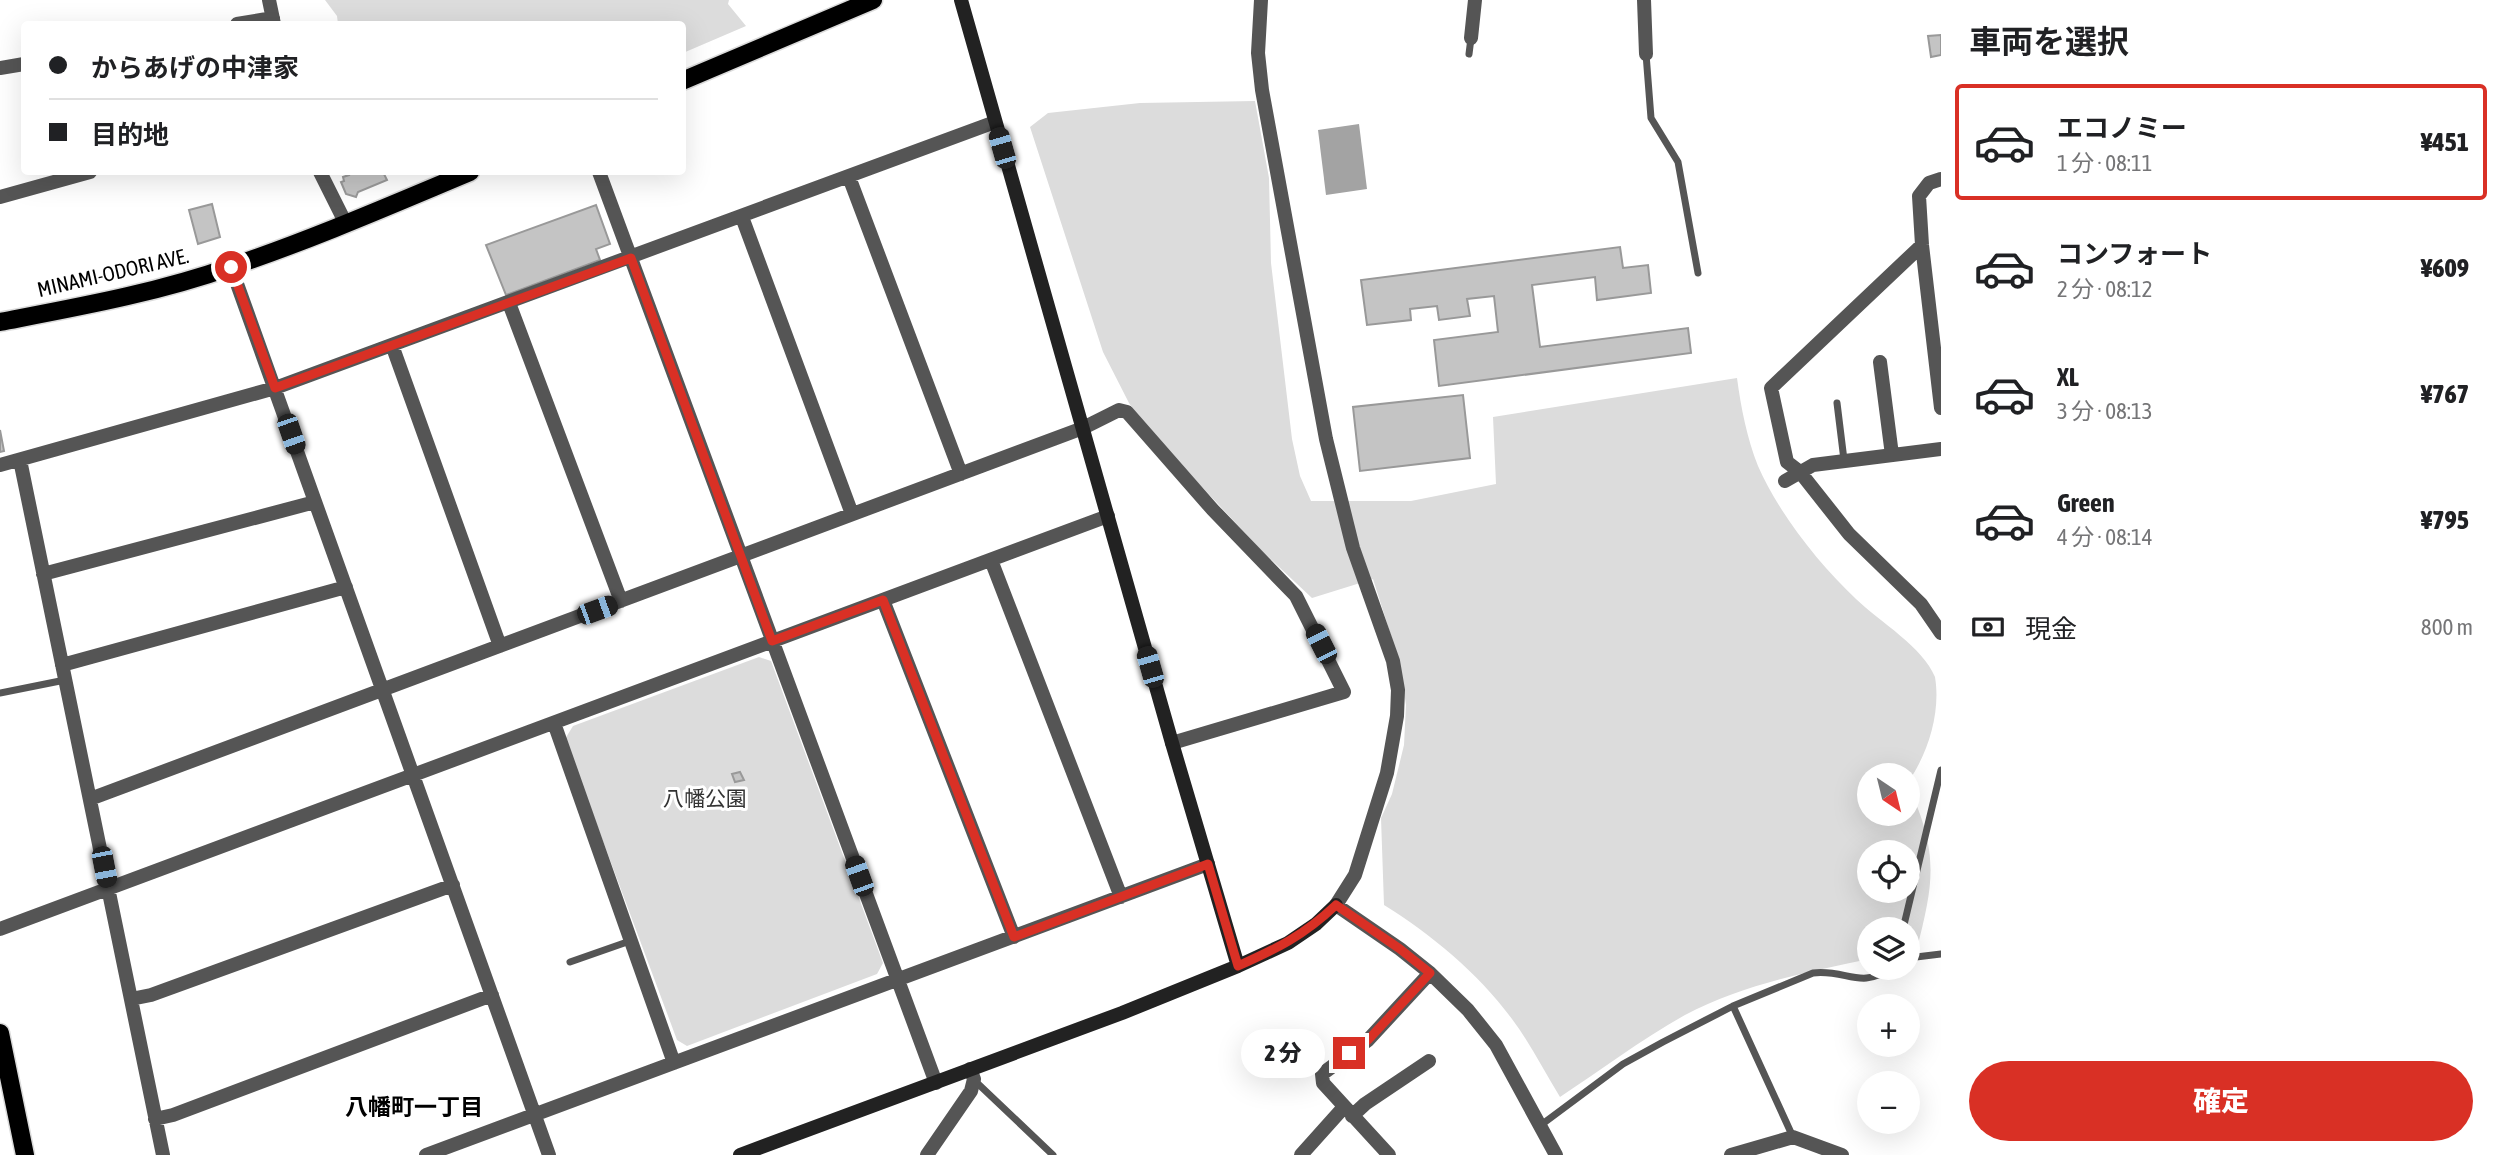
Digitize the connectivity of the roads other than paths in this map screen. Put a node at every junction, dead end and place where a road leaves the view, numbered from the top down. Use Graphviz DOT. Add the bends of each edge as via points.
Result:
graph roads {
  1 [pos="269,0"];
  2 [pos="873,0"];
  3 [pos="961,0"];
  4 [pos="1261,0"];
  5 [pos="1475,0"];
  6 [pos="1644,0"];
  7 [pos="274,21"];
  8 [pos="1471,38"];
  9 [pos="1469,54"];
  10 [pos="1646,54"];
  11 [pos="21,64"];
  12 [pos="0,68"];
  13 [pos="686,79"];
  14 [pos="995,122"];
  15 [pos="79,175"];
  16 [pos="322,175"];
  17 [pos="463,175"];
  18 [pos="600,175"];
  19 [pos="849,177"];
  20 [pos="1941,179"];
  21 [pos="0,197"];
  22 [pos="742,217"];
  23 [pos="346,224"];
  24 [pos="1922,244"];
  25 [pos="631,258"];
  26 [pos="231,267"];
  27 [pos="1698,273"];
  28 [pos="509,303"];
  29 [pos="0,322"];
  30 [pos="392,345"];
  31 [pos="1880,362"];
  32 [pos="275,388"];
  33 [pos="1837,403"];
  34 [pos="1941,408"];
  35 [pos="1083,428"];
  36 [pos="1941,449"];
  37 [pos="1892,455"];
  38 [pos="20,460"];
  39 [pos="1844,461"];
  40 [pos="0,466"];
  41 [pos="1800,472"];
  42 [pos="961,474"];
  43 [pos="1785,481"];
  44 [pos="315,502"];
  45 [pos="852,514"];
  46 [pos="1108,516"];
  47 [pos="741,556"];
  48 [pos="991,560"];
  49 [pos="43,574"];
  50 [pos="346,587"];
  51 [pos="883,600"];
  52 [pos="621,601"];
  53 [pos="1941,633"];
  54 [pos="772,641"];
  55 [pos="500,646"];
  56 [pos="64,672"];
  57 [pos="383,690"];
  58 [pos="0,693"];
  59 [pos="554,723"];
  60 [pos="1172,743"];
  61 [pos="1941,770"];
  62 [pos="413,775"];
  63 [pos="90,799"];
  64 [pos="1208,864"];
  65 [pos="453,885"];
  66 [pos="108,889"];
  67 [pos="1121,897"];
  68 [pos="1336,905"];
  69 [pos="1906,917"];
  70 [pos="0,929"];
  71 [pos="1014,937"];
  72 [pos="631,940"];
  73 [pos="1941,954"];
  74 [pos="1920,957"];
  75 [pos="570,962"];
  76 [pos="1238,966"];
  77 [pos="1430,973"];
  78 [pos="1857,977"];
  79 [pos="898,980"];
  80 [pos="492,995"];
  81 [pos="131,999"];
  82 [pos="1733,1006"];
  83 [pos="0,1032"];
  84 [pos="1429,1061"];
  85 [pos="674,1063"];
  86 [pos="972,1074"];
  87 [pos="936,1083"];
  88 [pos="1348,1111"];
  89 [pos="535,1115"];
  90 [pos="155,1119"];
  91 [pos="1541,1125"];
  92 [pos="1793,1137"];
  93 [pos="1772,1149"];
  94 [pos="25,1155"];
  95 [pos="163,1155"];
  96 [pos="426,1155"];
  97 [pos="550,1155"];
  98 [pos="740,1155"];
  99 [pos="927,1155"];
  100 [pos="1053,1155"];
  101 [pos="1301,1155"];
  102 [pos="1389,1155"];
  103 [pos="1556,1155"];
  104 [pos="1731,1155"];
  105 [pos="1842,1155"];
  1 -- 7 [label="street"];
  2 -- 13 [label="main road"];
  3 -- 14 [label="street"];
  4 -- 68 [label="street" via="1258,53 1262,90 1325,439 1353,548 1398,690 1387,773 1355,874"];
  5 -- 8 [label="street"];
  6 -- 10 [label="street"];
  8 -- 9 [label="lane"];
  10 -- 27 [label="lane" via="1651,118 1678,162"];
  11 -- 12 [label="street"];
  14 -- 19 [label="street"];
  14 -- 35 [label="street"];
  15 -- 21 [label="street"];
  16 -- 23 [label="street"];
  17 -- 23 [label="main road, MINAMI-ODORI AVE."];
  18 -- 25 [label="street"];
  19 -- 22 [label="street"];
  19 -- 42 [label="street"];
  20 -- 24 [label="street" via="1928,183 1919,196"];
  22 -- 25 [label="street"];
  22 -- 45 [label="street"];
  23 -- 26 [label="main road, MINAMI-ODORI AVE."];
  24 -- 34 [label="street"];
  24 -- 41 [label="street" via="1771,387 1787,462"];
  25 -- 28 [label="street"];
  25 -- 47 [label="street"];
  26 -- 29 [label="main road, MINAMI-ODORI AVE." via="107,302"];
  26 -- 32 [label="street"];
  28 -- 30 [label="street"];
  28 -- 52 [label="street"];
  30 -- 32 [label="street"];
  30 -- 55 [label="street"];
  31 -- 37 [label="street"];
  32 -- 38 [label="street"];
  32 -- 44 [label="street"];
  33 -- 39 [label="lane"];
  35 -- 42 [label="street"];
  35 -- 46 [label="street"];
  35 -- 60 [label="street" via="1119,410 1127,412 1296,596 1345,692"];
  36 -- 37 [label="street"];
  37 -- 39 [label="street"];
  38 -- 40 [label="street"];
  38 -- 49 [label="street"];
  39 -- 41 [label="street" via="1813,465"];
  41 -- 43 [label="street"];
  41 -- 53 [label="street" via="1849,534 1922,604"];
  42 -- 45 [label="street"];
  44 -- 49 [label="street"];
  44 -- 50 [label="street"];
  45 -- 47 [label="street"];
  46 -- 48 [label="street"];
  46 -- 60 [label="street"];
  47 -- 52 [label="street"];
  47 -- 54 [label="street"];
  48 -- 51 [label="street"];
  48 -- 67 [label="street"];
  49 -- 56 [label="street"];
  50 -- 56 [label="street"];
  50 -- 57 [label="street"];
  51 -- 54 [label="street"];
  51 -- 71 [label="street"];
  52 -- 55 [label="street"];
  54 -- 59 [label="street"];
  54 -- 79 [label="street"];
  55 -- 57 [label="street"];
  56 -- 58 [label="lane"];
  56 -- 63 [label="street"];
  57 -- 62 [label="street"];
  57 -- 63 [label="street"];
  59 -- 62 [label="street"];
  59 -- 72 [label="street"];
  60 -- 64 [label="street"];
  61 -- 69 [label="lane"];
  62 -- 65 [label="street"];
  62 -- 66 [label="street"];
  63 -- 66 [label="street"];
  64 -- 67 [label="street"];
  64 -- 76 [label="street"];
  65 -- 80 [label="street"];
  65 -- 81 [label="street"];
  66 -- 70 [label="street"];
  66 -- 81 [label="street"];
  67 -- 71 [label="street"];
  68 -- 76 [label="street" via="1288,943"];
  68 -- 77 [label="street"];
  71 -- 79 [label="street"];
  72 -- 75 [label="lane"];
  72 -- 85 [label="street"];
  73 -- 74 [label="lane"];
  76 -- 86 [label="street"];
  77 -- 88 [label="street" via="1368,1040 1322,1074 1323,1083"];
  77 -- 91 [label="street" via="1496,1045"];
  78 -- 82 [label="lane" via="1813,973"];
  79 -- 85 [label="street"];
  79 -- 87 [label="street"];
  80 -- 89 [label="street"];
  80 -- 90 [label="street"];
  81 -- 90 [label="street"];
  82 -- 91 [label="lane" via="1623,1064"];
  82 -- 92 [label="lane"];
  83 -- 94 [label="main road"];
  84 -- 88 [label="street"];
  85 -- 89 [label="street"];
  86 -- 87 [label="street"];
  86 -- 99 [label="street" via="971,1091"];
  86 -- 100 [label="lane"];
  87 -- 98 [label="street"];
  88 -- 101 [label="street"];
  88 -- 102 [label="street"];
  89 -- 96 [label="street"];
  89 -- 97 [label="street"];
  90 -- 95 [label="street"];
  91 -- 103 [label="street"];
  92 -- 93 [label="street"];
  92 -- 105 [label="street"];
  93 -- 104 [label="street"];
}
